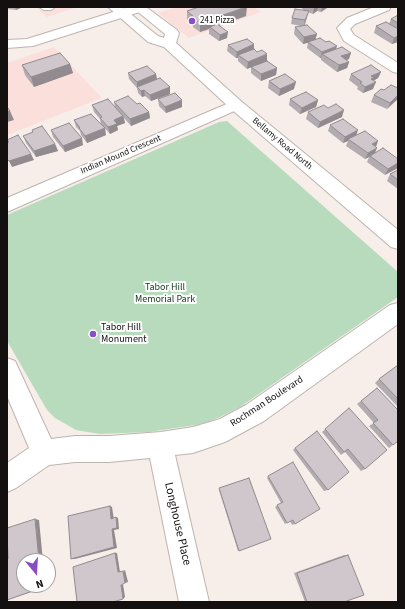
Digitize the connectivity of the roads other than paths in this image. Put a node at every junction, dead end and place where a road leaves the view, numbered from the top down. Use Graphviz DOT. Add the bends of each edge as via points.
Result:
graph roads {
  1 [pos="42,7"];
  2 [pos="139,7"];
  3 [pos="385,7"];
  4 [pos="51,8"];
  5 [pos="116,9"];
  6 [pos="9,43"];
  7 [pos="169,44"];
  8 [pos="398,69"];
  9 [pos="236,105"];
  10 [pos="7,205"];
  11 [pos="398,241"];
  12 [pos="398,312"];
  13 [pos="7,369"];
  14 [pos="161,445"];
  15 [pos="44,453"];
  16 [pos="7,479"];
  17 [pos="194,602"];
  1 -- 4 [label="lane"];
  2 -- 5 [label="street"];
  2 -- 7 [label="street" via="172,33"];
  3 -- 8 [label="street" via="351,21 343,28 349,38"];
  5 -- 6 [label="street" via="28,43"];
  5 -- 7 [label="street, Bellamy Road North" via="153,39"];
  7 -- 9 [label="street, Bellamy Road North"];
  9 -- 10 [label="street, Indian Mound Crescent"];
  9 -- 11 [label="street, Bellamy Road North"];
  12 -- 14 [label="street, Rochman Boulevard" via="239,423 198,438"];
  13 -- 15 [label="street"];
  14 -- 15 [label="street, Rochman Boulevard"];
  14 -- 17 [label="street, Longhouse Place"];
  15 -- 16 [label="street, Rochman Boulevard"];
}
